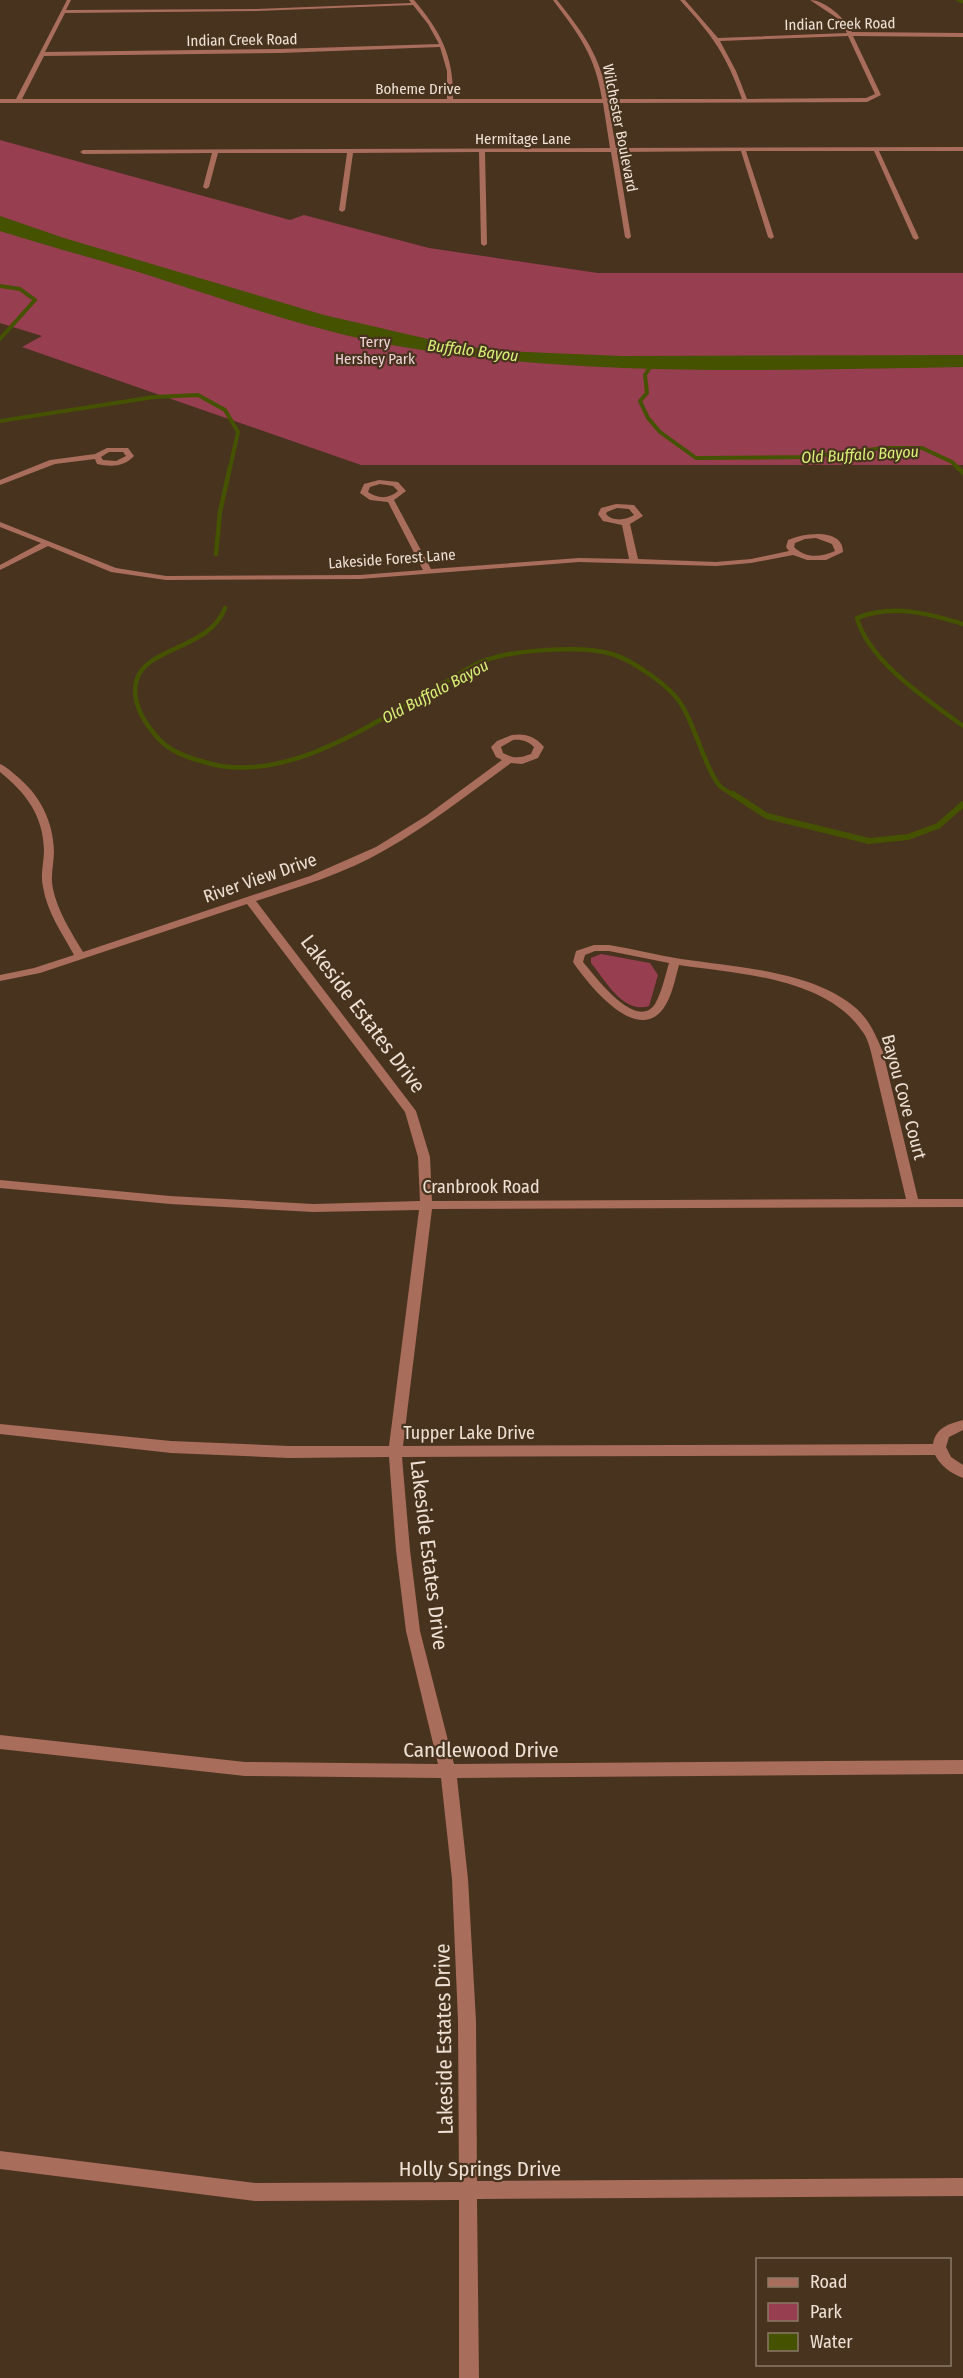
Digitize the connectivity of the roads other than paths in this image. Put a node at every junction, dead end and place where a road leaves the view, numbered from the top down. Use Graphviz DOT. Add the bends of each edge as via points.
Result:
graph roads {
  1 [pos="69,0"];
  2 [pos="555,0"];
  3 [pos="682,0"];
  4 [pos="812,0"];
  5 [pos="412,2"];
  6 [pos="63,12"];
  7 [pos="850,34"];
  8 [pos="963,34"];
  9 [pos="718,40"];
  10 [pos="442,45"];
  11 [pos="42,54"];
  12 [pos="0,101"];
  13 [pos="18,101"];
  14 [pos="450,101"];
  15 [pos="606,101"];
  16 [pos="745,101"];
  17 [pos="963,149"];
  18 [pos="613,150"];
  19 [pos="743,150"];
  20 [pos="876,150"];
  21 [pos="350,151"];
  22 [pos="482,151"];
  23 [pos="83,152"];
  24 [pos="215,152"];
  25 [pos="206,187"];
  26 [pos="342,210"];
  27 [pos="628,237"];
  28 [pos="771,237"];
  29 [pos="916,238"];
  30 [pos="484,244"];
  31 [pos="97,456"];
  32 [pos="0,483"];
  33 [pos="390,499"];
  34 [pos="626,523"];
  35 [pos="0,524"];
  36 [pos="46,544"];
  37 [pos="794,552"];
  38 [pos="634,561"];
  39 [pos="0,568"];
  40 [pos="428,571"];
  41 [pos="509,760"];
  42 [pos="0,767"];
  43 [pos="250,900"];
  44 [pos="80,955"];
  45 [pos="675,962"];
  46 [pos="0,978"];
  47 [pos="0,1184"];
  48 [pos="913,1203"];
  49 [pos="963,1203"];
  50 [pos="426,1205"];
  51 [pos="963,1425"];
  52 [pos="0,1429"];
  53 [pos="939,1449"];
  54 [pos="395,1452"];
  55 [pos="963,1472"];
  56 [pos="0,1742"];
  57 [pos="963,1767"];
  58 [pos="448,1771"];
  59 [pos="0,2160"];
  60 [pos="963,2187"];
  61 [pos="468,2192"];
  62 [pos="469,2378"];
  1 -- 6 [label="street"];
  2 -- 15 [label="street, Wilchester Boulevard" via="585,39 601,74"];
  3 -- 9 [label="street"];
  4 -- 7 [label="street" via="839,17"];
  5 -- 6 [label="street" via="256,10"];
  5 -- 10 [label="street"];
  6 -- 11 [label="street"];
  7 -- 8 [label="street, Indian Creek Road"];
  7 -- 9 [label="street, Indian Creek Road"];
  7 -- 16 [label="street, Boheme Drive" via="878,95 867,100"];
  9 -- 16 [label="street" via="732,63"];
  10 -- 11 [label="street, Indian Creek Road"];
  10 -- 14 [label="street" via="451,77"];
  11 -- 13 [label="street"];
  12 -- 13 [label="street, Boheme Drive"];
  13 -- 14 [label="street, Boheme Drive"];
  14 -- 15 [label="street, Boheme Drive"];
  15 -- 16 [label="street, Boheme Drive"];
  15 -- 18 [label="street, Wilchester Boulevard"];
  17 -- 20 [label="street, Hermitage Lane"];
  18 -- 19 [label="street, Hermitage Lane"];
  18 -- 22 [label="street, Hermitage Lane"];
  18 -- 27 [label="street, Wilchester Boulevard"];
  19 -- 20 [label="street, Hermitage Lane"];
  19 -- 28 [label="street"];
  20 -- 29 [label="street"];
  21 -- 22 [label="street, Hermitage Lane"];
  21 -- 24 [label="street, Hermitage Lane"];
  21 -- 26 [label="street"];
  22 -- 30 [label="street"];
  23 -- 24 [label="street, Hermitage Lane"];
  24 -- 25 [label="street"];
  31 -- 32 [label="street" via="53,462"];
  33 -- 40 [label="street"];
  34 -- 38 [label="street"];
  35 -- 36 [label="street, Lakeside Forest Lane"];
  36 -- 39 [label="street"];
  36 -- 40 [label="street, Lakeside Forest Lane" via="114,570 166,578 360,577"];
  37 -- 37 [label="street, Lakeside Forest Lane" via="791,542 808,536 827,538 839,548 826,558 807,558"];
  37 -- 38 [label="street, Lakeside Forest Lane" via="716,564"];
  38 -- 40 [label="street, Lakeside Forest Lane" via="525,562"];
  41 -- 43 [label="street, River View Drive" via="380,849"];
  42 -- 44 [label="street" via="37,801 49,851 47,887"];
  43 -- 44 [label="street, River View Drive"];
  43 -- 50 [label="street, Lakeside Estates Drive" via="410,1111 424,1156"];
  44 -- 46 [label="street, River View Drive" via="36,971"];
  45 -- 45 [label="street, Bayou Cove Court" via="609,948 580,953 578,962 623,1011 633,1016 648,1015 658,1009"];
  45 -- 48 [label="street, Bayou Cove Court" via="794,982 826,994 850,1010 867,1029 877,1052"];
  47 -- 50 [label="street, Cranbrook Road" via="313,1208"];
  48 -- 49 [label="street, Cranbrook Road"];
  48 -- 50 [label="street, Cranbrook Road"];
  50 -- 54 [label="street, Lakeside Estates Drive"];
  51 -- 53 [label="street" via="944,1432"];
  52 -- 54 [label="street, Tupper Lake Drive" via="171,1447"];
  53 -- 54 [label="street, Tupper Lake Drive"];
  53 -- 55 [label="street" via="946,1462"];
  54 -- 58 [label="street, Lakeside Estates Drive" via="413,1631"];
  56 -- 58 [label="street, Candlewood Drive" via="245,1768"];
  57 -- 58 [label="street, Candlewood Drive"];
  58 -- 61 [label="street, Lakeside Estates Drive" via="460,1879"];
  59 -- 61 [label="street, Holly Springs Drive" via="255,2192"];
  60 -- 61 [label="street, Holly Springs Drive"];
  61 -- 62 [label="street, Lakeside Estates Drive"];
}
